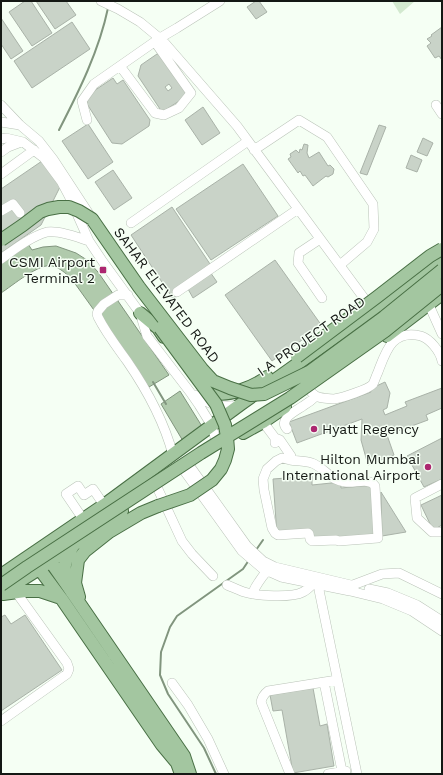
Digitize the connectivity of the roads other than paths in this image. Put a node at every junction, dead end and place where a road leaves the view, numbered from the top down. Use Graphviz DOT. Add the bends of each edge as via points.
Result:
graph roads {
  1 [pos="101,1"];
  2 [pos="220,1"];
  3 [pos="158,40"];
  4 [pos="120,66"];
  5 [pos="1,105"];
  6 [pos="436,105"];
  7 [pos="1,114"];
  8 [pos="442,114"];
  9 [pos="87,120"];
  10 [pos="1,122"];
  11 [pos="20,125"];
  12 [pos="1,139"];
  13 [pos="248,141"];
  14 [pos="23,142"];
  15 [pos="34,150"];
  16 [pos="254,150"];
  17 [pos="1,152"];
  18 [pos="1,174"];
  19 [pos="298,209"];
  20 [pos="1,211"];
  21 [pos="20,212"];
  22 [pos="92,218"];
  23 [pos="131,223"];
  24 [pos="320,239"];
  25 [pos="1,240"];
  26 [pos="89,241"];
  27 [pos="442,249"];
  28 [pos="1,259"];
  29 [pos="442,259"];
  30 [pos="340,265"];
  31 [pos="442,270"];
  32 [pos="442,285"];
  33 [pos="139,286"];
  34 [pos="177,292"];
  35 [pos="442,294"];
  36 [pos="128,295"];
  37 [pos="322,298"];
  38 [pos="429,305"];
  39 [pos="373,310"];
  40 [pos="140,312"];
  41 [pos="394,334"];
  42 [pos="442,334"];
  43 [pos="442,361"];
  44 [pos="190,392"];
  45 [pos="313,393"];
  46 [pos="241,404"];
  47 [pos="263,422"];
  48 [pos="212,426"];
  49 [pos="287,429"];
  50 [pos="213,448"];
  51 [pos="173,455"];
  52 [pos="288,459"];
  53 [pos="186,467"];
  54 [pos="442,484"];
  55 [pos="157,487"];
  56 [pos="104,505"];
  57 [pos="83,519"];
  58 [pos="442,532"];
  59 [pos="73,546"];
  60 [pos="41,548"];
  61 [pos="50,561"];
  62 [pos="32,564"];
  63 [pos="266,568"];
  64 [pos="1,575"];
  65 [pos="213,576"];
  66 [pos="316,582"];
  67 [pos="227,584"];
  68 [pos="1,585"];
  69 [pos="67,585"];
  70 [pos="352,588"];
  71 [pos="16,592"];
  72 [pos="1,594"];
  73 [pos="252,594"];
  74 [pos="442,594"];
  75 [pos="61,598"];
  76 [pos="83,607"];
  77 [pos="442,621"];
  78 [pos="442,631"];
  79 [pos="337,680"];
  80 [pos="324,682"];
  81 [pos="172,683"];
  82 [pos="1,721"];
  83 [pos="342,771"];
  84 [pos="356,771"];
  85 [pos="181,774"];
  86 [pos="190,774"];
  87 [pos="224,774"];
  88 [pos="290,774"];
  89 [pos="328,774"];
  1 -- 3 [label="street" via="140,22"];
  2 -- 3 [label="street"];
  3 -- 4 [label="street"];
  3 -- 4 [label="street" via="192,93 179,108 164,115 155,113"];
  3 -- 13 [label="street" via="163,41"];
  4 -- 9 [label="street" via="94,84 82,101"];
  5 -- 11 [label="street"];
  6 -- 8 [label="street"];
  7 -- 11 [label="street"];
  10 -- 11 [label="street"];
  11 -- 22 [label="street, SAHAR ELEVATED ROAD" via="39,141 53,159"];
  12 -- 14 [label="street"];
  13 -- 16 [label="street"];
  13 -- 23 [label="street"];
  14 -- 15 [label="street"];
  14 -- 17 [label="street"];
  15 -- 18 [label="street"];
  15 -- 26 [label="street" via="44,158 61,181"];
  16 -- 19 [label="street"];
  16 -- 30 [label="street" via="299,120 327,137 373,204 374,229 367,242"];
  19 -- 24 [label="street"];
  19 -- 34 [label="street"];
  20 -- 21 [label="street" via="13,204"];
  22 -- 25 [label="main road, bridge" via="69,208 48,208"];
  22 -- 33 [label="main road, SAHAR ELEVATED ROAD, bridge"];
  24 -- 30 [label="street"];
  24 -- 37 [label="street" via="299,253 298,263"];
  26 -- 28 [label="street" via="64,233 48,232 30,239"];
  26 -- 36 [label="street"];
  27 -- 40 [label="main road, bridge" via="297,357 245,389 224,393 212,392 196,380 158,328"];
  29 -- 39 [label="main road, I A PROJECT ROAD"];
  30 -- 39 [label="street"];
  31 -- 33 [label="main road, SAHAR ELEVATED ROAD, bridge" via="309,372 264,394 251,396 213,381"];
  32 -- 62 [label="main road, bridge" via="385,331 290,398"];
  33 -- 76 [label="main road, bridge" via="147,310 216,404 225,425 228,449 221,469 212,480 198,490 141,513 109,532 85,551 78,560 75,583"];
  35 -- 38 [label="main road"];
  36 -- 40 [label="street"];
  36 -- 51 [label="street" via="118,295 102,306 97,313 98,317 150,398"];
  38 -- 41 [label="main road"];
  38 -- 42 [label="street"];
  39 -- 41 [label="street"];
  39 -- 46 [label="main road, I A PROJECT ROAD"];
  40 -- 44 [label="street" via="147,336"];
  41 -- 43 [label="street" via="423,337 437,350"];
  41 -- 45 [label="main road" via="345,367"];
  41 -- 45 [label="street" via="373,384 368,388 333,399"];
  44 -- 46 [label="street" via="212,404"];
  44 -- 48 [label="street"];
  45 -- 47 [label="main road"];
  45 -- 49 [label="street" via="305,405 286,419 284,423"];
  46 -- 48 [label="main road, I A PROJECT ROAD"];
  47 -- 50 [label="main road"];
  47 -- 52 [label="street" via="291,456"];
  48 -- 50 [label="street"];
  48 -- 51 [label="main road, I A PROJECT ROAD"];
  50 -- 53 [label="main road"];
  51 -- 56 [label="main road, I A PROJECT ROAD"];
  52 -- 52 [label="street" via="276,461 262,479 275,533 309,534 312,541 378,538 374,484 338,480 312,463"];
  53 -- 55 [label="main road"];
  53 -- 63 [label="street" via="247,550"];
  54 -- 58 [label="street" via="415,498 417,518 432,532"];
  55 -- 59 [label="main road"];
  55 -- 65 [label="street" via="182,541"];
  56 -- 57 [label="main road, I A PROJECT ROAD"];
  56 -- 57 [label="street" via="93,489 84,495 78,486 66,494"];
  57 -- 60 [label="main road, I A PROJECT ROAD"];
  59 -- 61 [label="main road"];
  59 -- 69 [label="main road" via="66,557"];
  60 -- 61 [label="main road"];
  60 -- 62 [label="main road, I A PROJECT ROAD"];
  61 -- 62 [label="main road"];
  61 -- 69 [label="main road"];
  62 -- 64 [label="main road"];
  62 -- 68 [label="main road, bridge"];
  62 -- 72 [label="main road"];
  62 -- 75 [label="main road"];
  63 -- 66 [label="street" via="281,578"];
  63 -- 73 [label="street"];
  66 -- 70 [label="street"];
  66 -- 73 [label="street" via="302,593"];
  66 -- 79 [label="street"];
  67 -- 73 [label="street"];
  69 -- 76 [label="main road"];
  70 -- 74 [label="street" via="382,574 399,573"];
  70 -- 77 [label="street" via="388,593 417,605"];
  70 -- 78 [label="street" via="412,611"];
  71 -- 72 [label="main road"];
  71 -- 75 [label="main road" via="40,591"];
  71 -- 82 [label="street" via="69,669 67,674"];
  75 -- 85 [label="main road" via="177,763"];
  76 -- 86 [label="main road" via="184,756"];
  79 -- 80 [label="street"];
  79 -- 84 [label="street"];
  80 -- 83 [label="street"];
  80 -- 88 [label="street" via="268,690 262,698 261,702"];
  81 -- 87 [label="street" via="208,739"];
  83 -- 84 [label="street"];
  83 -- 89 [label="street"];
}
